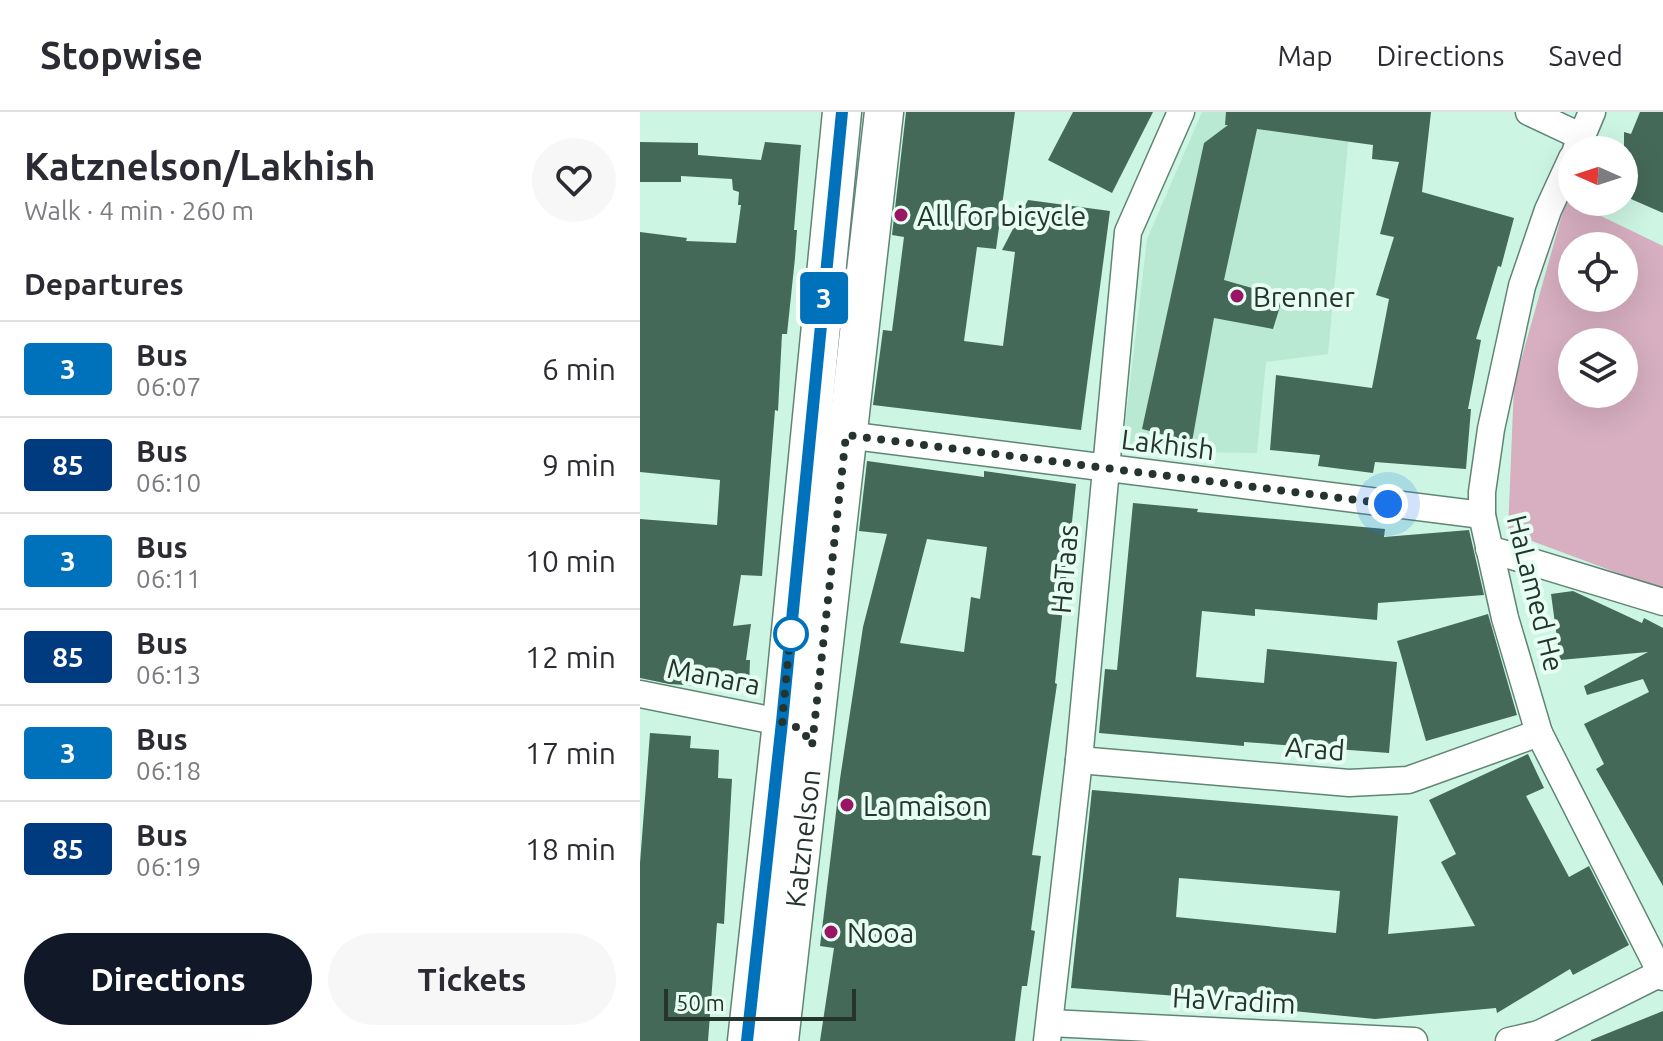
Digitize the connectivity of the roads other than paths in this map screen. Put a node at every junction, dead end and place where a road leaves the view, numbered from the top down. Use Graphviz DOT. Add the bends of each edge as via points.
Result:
graph roads {
  1 [pos="823,112"];
  2 [pos="842,112"];
  3 [pos="884,112"];
  4 [pos="1181,112"];
  5 [pos="1529,112"];
  6 [pos="1592,112"];
  7 [pos="1559,136"];
  8 [pos="1582,136"];
  9 [pos="837,158"];
  10 [pos="1558,188"];
  11 [pos="846,435"];
  12 [pos="1106,469"];
  13 [pos="1482,515"];
  14 [pos="1489,549"];
  15 [pos="1663,602"];
  16 [pos="640,694"];
  17 [pos="782,722"];
  18 [pos="1539,733"];
  19 [pos="812,746"];
  20 [pos="1079,760"];
  21 [pos="1662,975"];
  22 [pos="1048,1032"];
  23 [pos="1538,1038"];
  24 [pos="747,1041"];
  25 [pos="779,1041"];
  26 [pos="1414,1041"];
  27 [pos="1509,1041"];
  1 -- 9 [label="street"];
  2 -- 9 [label="street, Katznelson"];
  3 -- 11 [label="street, Katznelson"];
  4 -- 12 [label="street, HaTaas" via="1128,232"];
  5 -- 7 [label="street"];
  6 -- 8 [label="street, HaLamed He"];
  9 -- 17 [label="street, Katznelson"];
  10 -- 13 [label="street, HaLamed He" via="1522,286 1491,429"];
  11 -- 12 [label="street, Lakhish"];
  11 -- 19 [label="street, Katznelson"];
  12 -- 13 [label="street, Lakhish"];
  12 -- 20 [label="street, HaTaas"];
  13 -- 14 [label="street, HaLamed He"];
  14 -- 15 [label="street"];
  14 -- 18 [label="street, HaLamed He"];
  16 -- 17 [label="street, Manara"];
  17 -- 19 [label="street, Manara" via="802,729"];
  17 -- 24 [label="street, Katznelson"];
  18 -- 20 [label="street, Arad" via="1408,780 1349,783"];
  18 -- 21 [label="street, HaLamed He"];
  19 -- 25 [label="street, Katznelson"];
  20 -- 22 [label="street, HaTaas"];
  21 -- 23 [label="street"];
  22 -- 26 [label="street, HaVradim"];
  23 -- 27 [label="street"];
}
